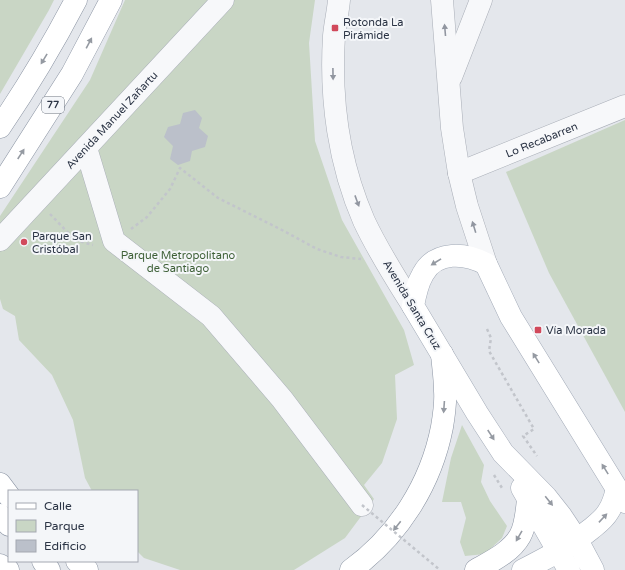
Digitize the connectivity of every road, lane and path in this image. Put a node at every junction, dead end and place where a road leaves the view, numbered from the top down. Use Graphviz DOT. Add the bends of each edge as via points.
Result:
graph roads {
  1 [pos="76,0"];
  2 [pos="111,0"];
  3 [pos="223,0"];
  4 [pos="339,0"];
  5 [pos="442,0"];
  6 [pos="481,0"];
  7 [pos="449,81"];
  8 [pos="625,106"];
  9 [pos="2,124"];
  10 [pos="86,148"];
  11 [pos="459,173"];
  12 [pos="0,187"];
  13 [pos="147,217"];
  14 [pos="0,240"];
  15 [pos="364,260"];
  16 [pos="486,264"];
  17 [pos="413,306"];
  18 [pos="487,329"];
  19 [pos="442,354"];
  20 [pos="497,461"];
  21 [pos="541,462"];
  22 [pos="0,484"];
  23 [pos="502,490"];
  24 [pos="8,495"];
  25 [pos="621,495"];
  26 [pos="528,498"];
  27 [pos="362,505"];
  28 [pos="0,515"];
  29 [pos="8,523"];
  30 [pos="568,546"];
  31 [pos="44,562"];
  32 [pos="78,562"];
  33 [pos="0,565"];
  34 [pos="8,570"];
  35 [pos="50,570"];
  36 [pos="87,570"];
  37 [pos="351,570"];
  38 [pos="440,570"];
  39 [pos="476,570"];
  40 [pos="523,570"];
  41 [pos="569,570"];
  42 [pos="593,570"];
  1 -- 9 [label="main road, one-way" via="39,67"];
  12 -- 2 [label="main road, 77, one-way" via="68,80"];
  3 -- 10 [label="street, Avenida Manuel Zañartu"];
  4 -- 17 [label="street, Avenida Santa Cruz, one-way" via="334,35 334,102 345,167 364,221"];
  7 -- 5 [label="street, one-way"];
  6 -- 7 [label="street"];
  7 -- 11 [label="street" via="452,128"];
  8 -- 11 [label="street, Lo Recabarren"];
  10 -- 14 [label="street, Avenida Manuel Zañartu"];
  10 -- 27 [label="street" via="114,242 211,316 282,399"];
  16 -- 11 [label="street, one-way"];
  13 -- 15 [label="path" via="170,189 180,168 218,198 317,249 341,257"];
  16 -- 17 [label="main road, one-way" via="461,256 436,261 423,273"];
  25 -- 16 [label="main road, one-way" via="511,317"];
  17 -- 19 [label="main road, Avenida Santa Cruz"];
  18 -- 21 [label="path" via="491,338 489,351 534,429 523,436"];
  19 -- 20 [label="main road, Avenida Santa Cruz, one-way" via="477,413"];
  19 -- 37 [label="main road, one-way" via="444,415 439,440 425,480 396,528"];
  20 -- 23 [label="path"];
  20 -- 26 [label="main road"];
  20 -- 30 [label="main road, Avenida Santa Cruz, one-way" via="546,497 561,516"];
  22 -- 24 [label="main road"];
  30 -- 25 [label="main road, one-way" via="600,522"];
  26 -- 30 [label="main road"];
  26 -- 39 [label="main road, one-way" via="524,526 513,545 505,553"];
  27 -- 38 [label="path, bridge"];
  28 -- 29 [label="main road"];
  30 -- 40 [label="main road"];
  30 -- 41 [label="main road"];
  30 -- 42 [label="main road, Avenida Santa Cruz"];
  31 -- 35 [label="main road"];
  32 -- 36 [label="main road"];
  33 -- 34 [label="main road"];
}
